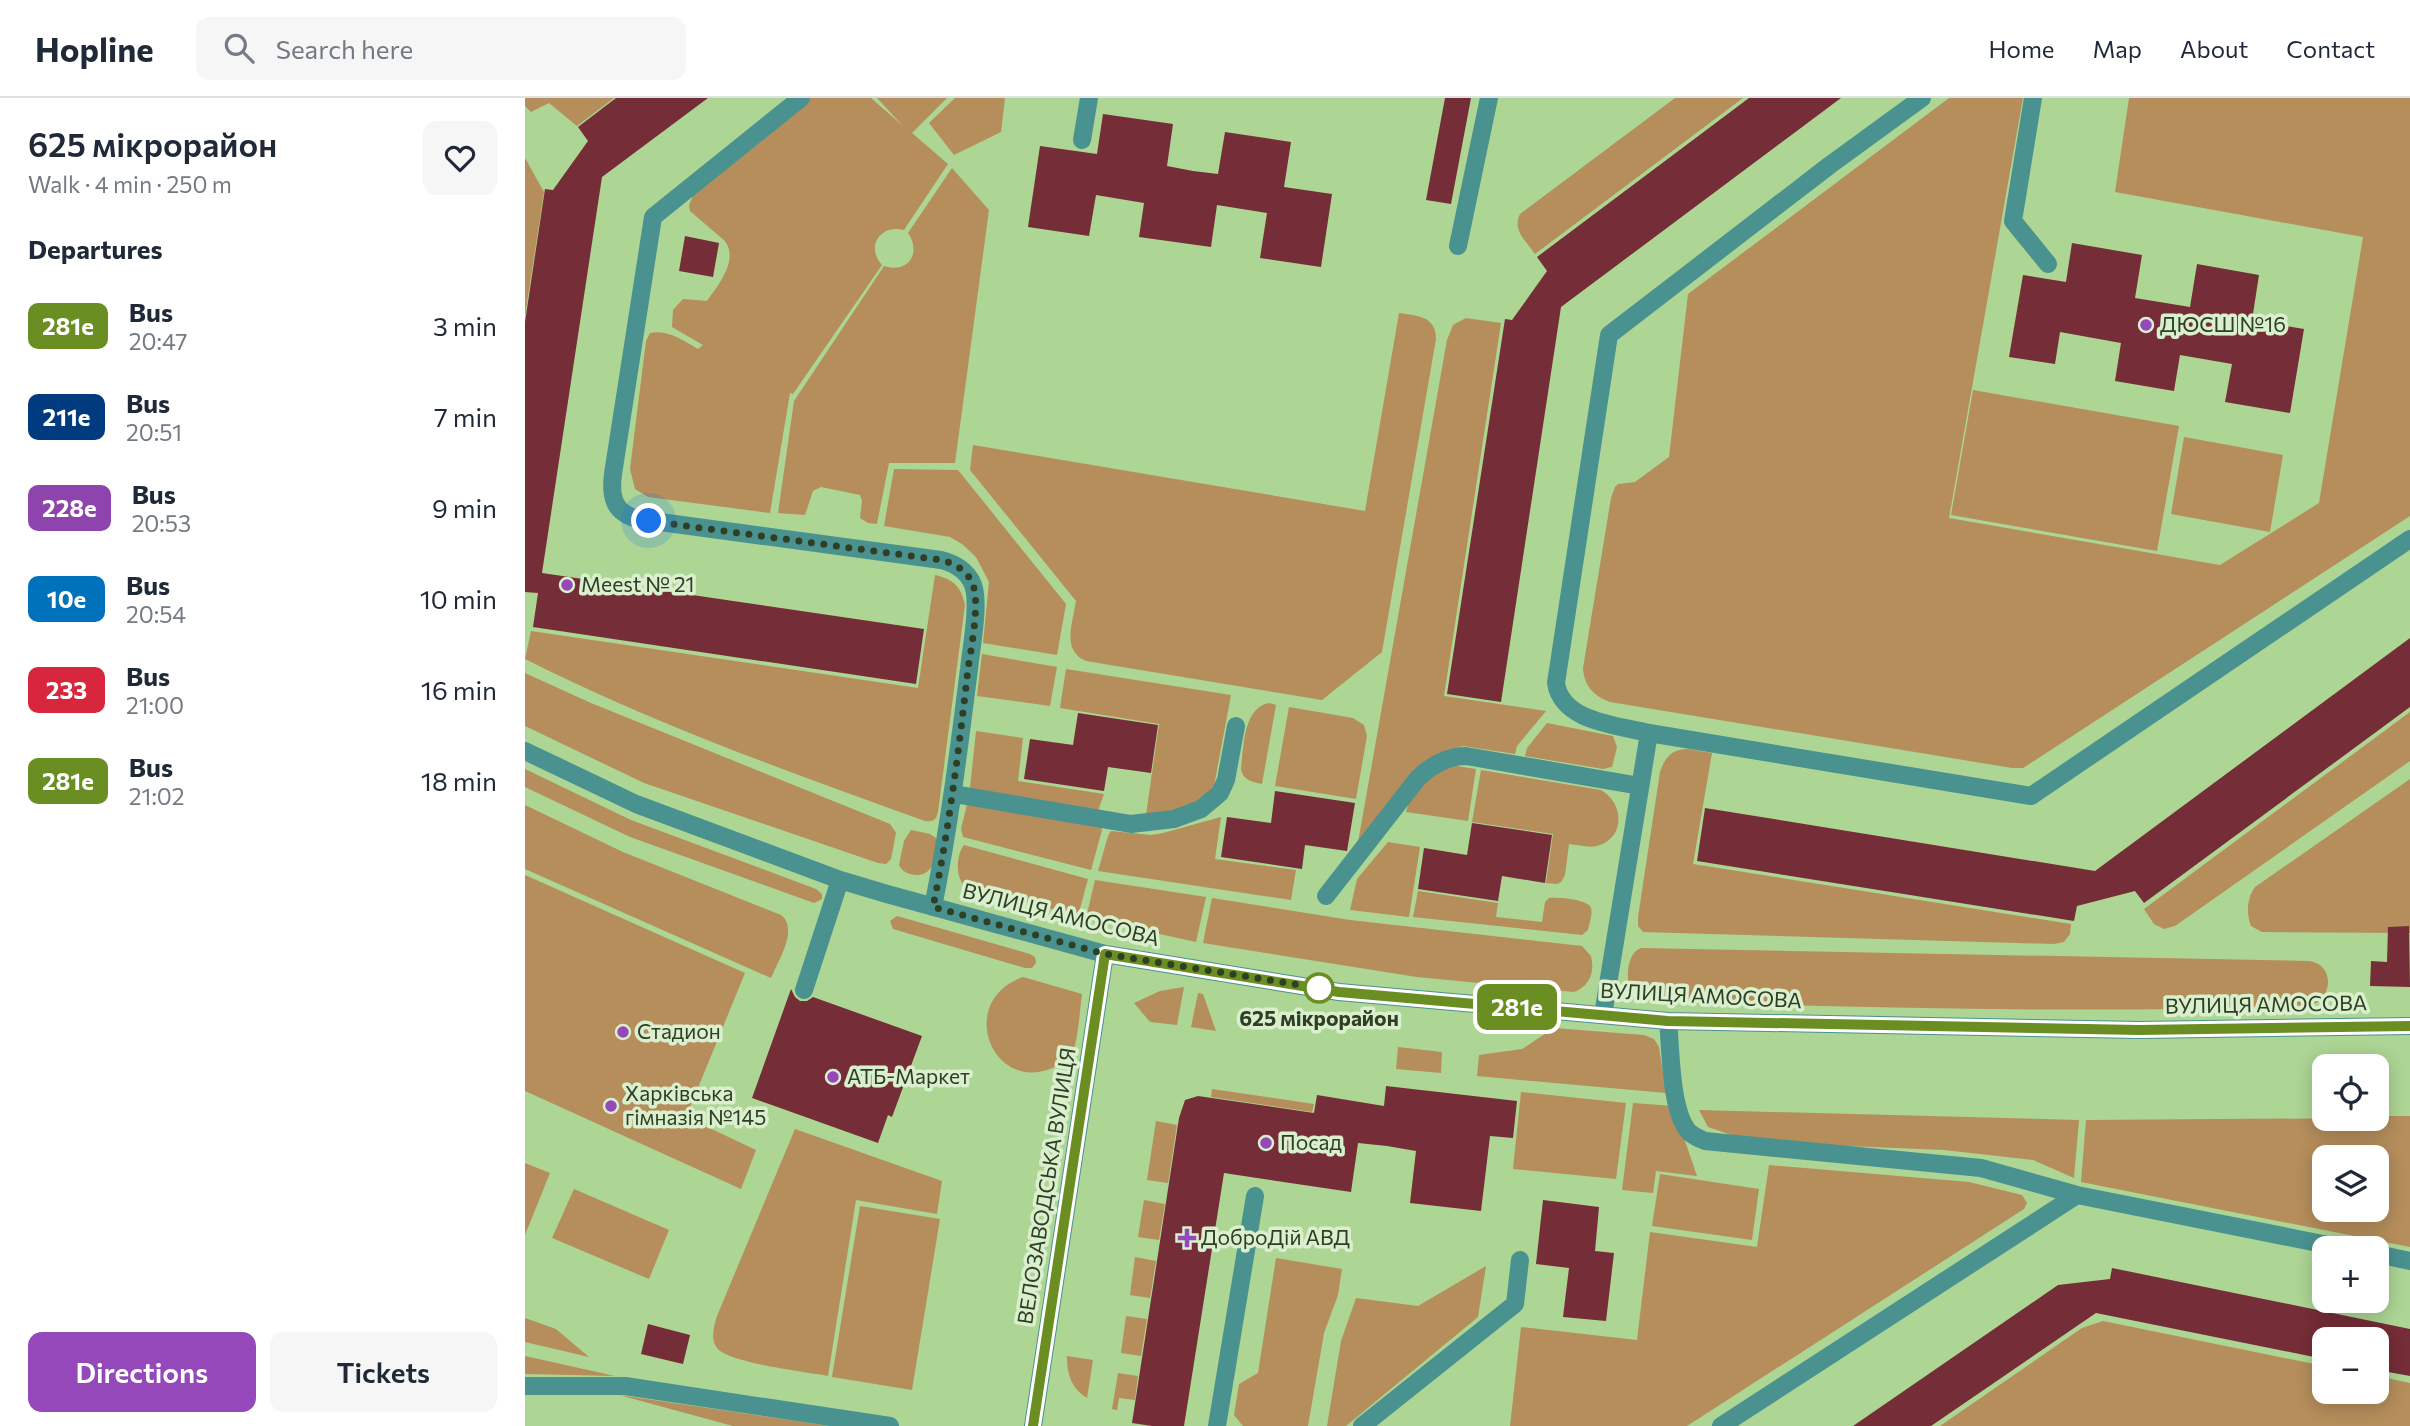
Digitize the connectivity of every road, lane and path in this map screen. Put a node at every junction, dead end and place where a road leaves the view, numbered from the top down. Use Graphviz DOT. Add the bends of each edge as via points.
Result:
graph roads {
  1 [pos="801,98"];
  2 [pos="1089,98"];
  3 [pos="1489,98"];
  4 [pos="1922,98"];
  5 [pos="2033,98"];
  6 [pos="1082,140"];
  7 [pos="1458,246"];
  8 [pos="2048,264"];
  9 [pos="2410,539"];
  10 [pos="1237,726"];
  11 [pos="1649,733"];
  12 [pos="525,751"];
  13 [pos="1640,786"];
  14 [pos="954,793"];
  15 [pos="840,880"];
  16 [pos="1326,895"];
  17 [pos="933,907"];
  18 [pos="1105,954"];
  19 [pos="804,990"];
  20 [pos="1603,1015"];
  21 [pos="1668,1021"];
  22 [pos="2410,1026"];
  23 [pos="2077,1195"];
  24 [pos="1255,1196"];
  25 [pos="2312,1242"];
  26 [pos="2389,1257"];
  27 [pos="1520,1260"];
  28 [pos="2410,1261"];
  29 [pos="525,1386"];
  30 [pos="890,1426"];
  31 [pos="1033,1426"];
  32 [pos="1217,1426"];
  33 [pos="1362,1426"];
  34 [pos="1721,1426"];
  1 -- 14 [label="street" via="653,217 611,495 622,513 638,519 941,560 965,572 974,586 975,605"];
  2 -- 6 [label="street"];
  3 -- 7 [label="street"];
  4 -- 11 [label="street" via="1609,335 1556,683 1564,704 1581,716"];
  5 -- 8 [label="street" via="2013,221"];
  9 -- 11 [label="street" via="2031,796"];
  10 -- 14 [label="street" via="1223,788 1207,804 1174,819 1131,824"];
  11 -- 13 [label="street"];
  12 -- 15 [label="street, ВУЛИЦЯ АМОСОВА" via="636,804"];
  13 -- 16 [label="street" via="1466,757 1449,759 1421,775"];
  13 -- 20 [label="street"];
  14 -- 17 [label="street"];
  15 -- 17 [label="street, ВУЛИЦЯ АМОСОВА"];
  15 -- 19 [label="street"];
  17 -- 18 [label="street, ВУЛИЦЯ АМОСОВА"];
  18 -- 20 [label="street, ВУЛИЦЯ АМОСОВА" via="1339,992"];
  18 -- 31 [label="street, ВЕЛОЗАВОДСЬКА ВУЛИЦЯ"];
  20 -- 21 [label="street, ВУЛИЦЯ АМОСОВА"];
  21 -- 22 [label="street, ВУЛИЦЯ АМОСОВА" via="2139,1030"];
  21 -- 23 [label="street" via="1682,1120 1691,1133 1705,1141 1981,1168"];
  23 -- 25 [label="street"];
  23 -- 34 [label="street"];
  24 -- 32 [label="street"];
  26 -- 28 [label="street"];
  27 -- 33 [label="street" via="1515,1304"];
  29 -- 30 [label="street" via="625,1386"];
}
